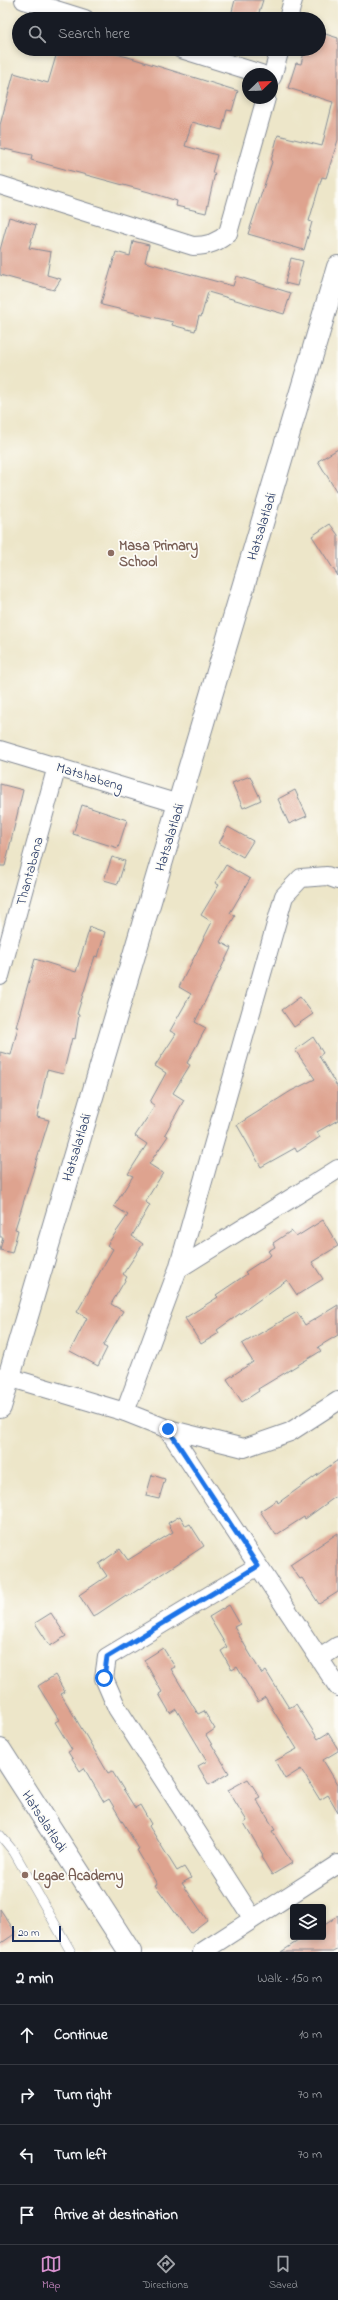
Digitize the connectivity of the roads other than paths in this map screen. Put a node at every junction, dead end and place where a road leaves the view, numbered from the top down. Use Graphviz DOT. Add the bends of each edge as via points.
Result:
graph roads {
  1 [pos="24,0"];
  2 [pos="293,0"];
  3 [pos="63,12"];
  4 [pos="290,12"];
  5 [pos="203,56"];
  6 [pos="278,56"];
  7 [pos="242,68"];
  8 [pos="275,68"];
  9 [pos="264,104"];
  10 [pos="0,185"];
  11 [pos="338,267"];
  12 [pos="0,750"];
  13 [pos="57,766"];
  14 [pos="179,804"];
  15 [pos="338,880"];
  16 [pos="0,976"];
  17 [pos="338,1169"];
  18 [pos="178,1269"];
  19 [pos="8,1377"];
  20 [pos="338,1401"];
  21 [pos="0,1407"];
  22 [pos="125,1412"];
  23 [pos="168,1429"];
  24 [pos="258,1566"];
  25 [pos="338,1646"];
  26 [pos="320,1658"];
  27 [pos="338,1687"];
  28 [pos="0,1750"];
  29 [pos="6,1766"];
  30 [pos="0,1835"];
  31 [pos="338,1864"];
  32 [pos="253,1919"];
  33 [pos="71,1952"];
  34 [pos="129,1952"];
  35 [pos="202,1952"];
  1 -- 3 [label="street"];
  2 -- 4 [label="street"];
  5 -- 7 [label="street"];
  6 -- 8 [label="street"];
  9 -- 10 [label="street" via="228,233 213,244 193,246"];
  11 -- 14 [label="street, Hatsalatladi"];
  12 -- 13 [label="street, Matshabeng"];
  13 -- 14 [label="street, Matshabeng"];
  13 -- 16 [label="street, Thantabana"];
  14 -- 19 [label="street, Hatsalatladi"];
  15 -- 18 [label="street" via="327,876 301,878 284,896"];
  17 -- 18 [label="street"];
  18 -- 22 [label="street"];
  19 -- 21 [label="street, Hatsalatladi"];
  19 -- 22 [label="street"];
  20 -- 23 [label="street" via="290,1432 244,1448"];
  22 -- 23 [label="street"];
  23 -- 24 [label="street"];
  24 -- 26 [label="street"];
  24 -- 32 [label="street" via="107,1657 104,1678 117,1708"];
  25 -- 26 [label="street"];
  26 -- 27 [label="street"];
  28 -- 29 [label="street, Hatsalatladi"];
  29 -- 34 [label="street, Hatsalatladi"];
  30 -- 33 [label="lane" via="14,1852"];
  31 -- 32 [label="street"];
  32 -- 35 [label="street"];
}
